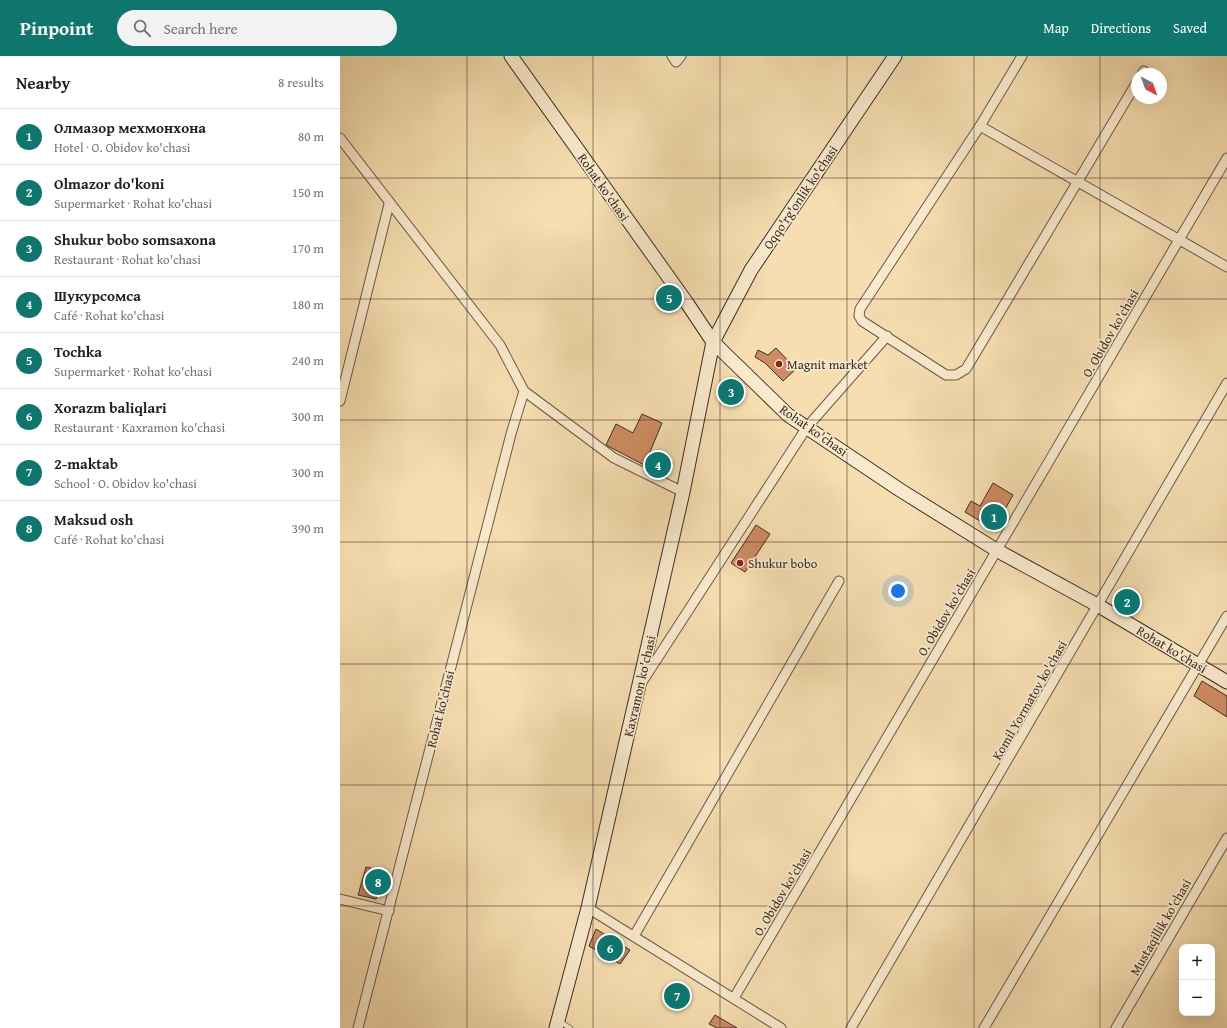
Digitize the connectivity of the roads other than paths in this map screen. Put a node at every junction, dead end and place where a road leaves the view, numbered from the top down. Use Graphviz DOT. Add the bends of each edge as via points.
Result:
graph roads {
  1 [pos="511,56"];
  2 [pos="895,56"];
  3 [pos="1022,56"];
  4 [pos="1131,92"];
  5 [pos="980,126"];
  6 [pos="340,138"];
  7 [pos="1227,158"];
  8 [pos="1078,181"];
  9 [pos="389,204"];
  10 [pos="1180,240"];
  11 [pos="1227,267"];
  12 [pos="887,336"];
  13 [pos="713,342"];
  14 [pos="1227,383"];
  15 [pos="524,391"];
  16 [pos="340,401"];
  17 [pos="807,427"];
  18 [pos="683,492"];
  19 [pos="998,551"];
  20 [pos="839,580"];
  21 [pos="1099,606"];
  22 [pos="1227,616"];
  23 [pos="1199,665"];
  24 [pos="1227,682"];
  25 [pos="638,688"];
  26 [pos="1227,838"];
  27 [pos="340,899"];
  28 [pos="588,908"];
  29 [pos="389,911"];
  30 [pos="634,936"];
  31 [pos="734,998"];
  32 [pos="557,1025"];
  33 [pos="358,1028"];
  34 [pos="570,1028"];
  35 [pos="781,1028"];
  36 [pos="851,1028"];
  37 [pos="984,1028"];
  38 [pos="1116,1028"];
  1 -- 13 [label="street, Rohat ko'chasi"];
  2 -- 13 [label="street, Oqqo'rg'onlik ko'chasi" via="751,270"];
  3 -- 5 [label="street"];
  4 -- 8 [label="street"];
  5 -- 8 [label="street"];
  5 -- 12 [label="street" via="860,309 859,316 862,321"];
  6 -- 9 [label="street"];
  7 -- 10 [label="street, O. Obidov ko'chasi"];
  8 -- 10 [label="street"];
  8 -- 12 [label="street" via="966,369 956,375 946,375"];
  9 -- 15 [label="street" via="500,345"];
  9 -- 16 [label="street"];
  10 -- 11 [label="street"];
  10 -- 19 [label="street, O. Obidov ko'chasi"];
  12 -- 17 [label="street"];
  13 -- 17 [label="street, Rohat ko'chasi" via="788,415"];
  13 -- 18 [label="street, Kaxramon ko'chasi"];
  14 -- 21 [label="street, Komil Yormatov ko'chasi"];
  15 -- 18 [label="street" via="614,458"];
  15 -- 29 [label="street, Rohat ko'chasi"];
  17 -- 19 [label="street, Rohat ko'chasi" via="900,490"];
  17 -- 25 [label="street"];
  18 -- 25 [label="street, Kaxramon ko'chasi"];
  19 -- 21 [label="street, Rohat ko'chasi"];
  19 -- 31 [label="street, O. Obidov ko'chasi"];
  20 -- 30 [label="street"];
  21 -- 23 [label="street, Rohat ko'chasi"];
  21 -- 36 [label="street, Komil Yormatov ko'chasi"];
  22 -- 23 [label="street"];
  23 -- 24 [label="street, Rohat ko'chasi"];
  23 -- 37 [label="street"];
  25 -- 28 [label="street, Kaxramon ko'chasi"];
  26 -- 38 [label="street, Mustaqillik ko'chasi"];
  27 -- 29 [label="street"];
  28 -- 30 [label="street"];
  28 -- 32 [label="street, Kaxramon ko'chasi"];
  29 -- 33 [label="street, Rohat ko'chasi"];
  30 -- 31 [label="street"];
  31 -- 35 [label="street"];
  32 -- 34 [label="lane"];
}
